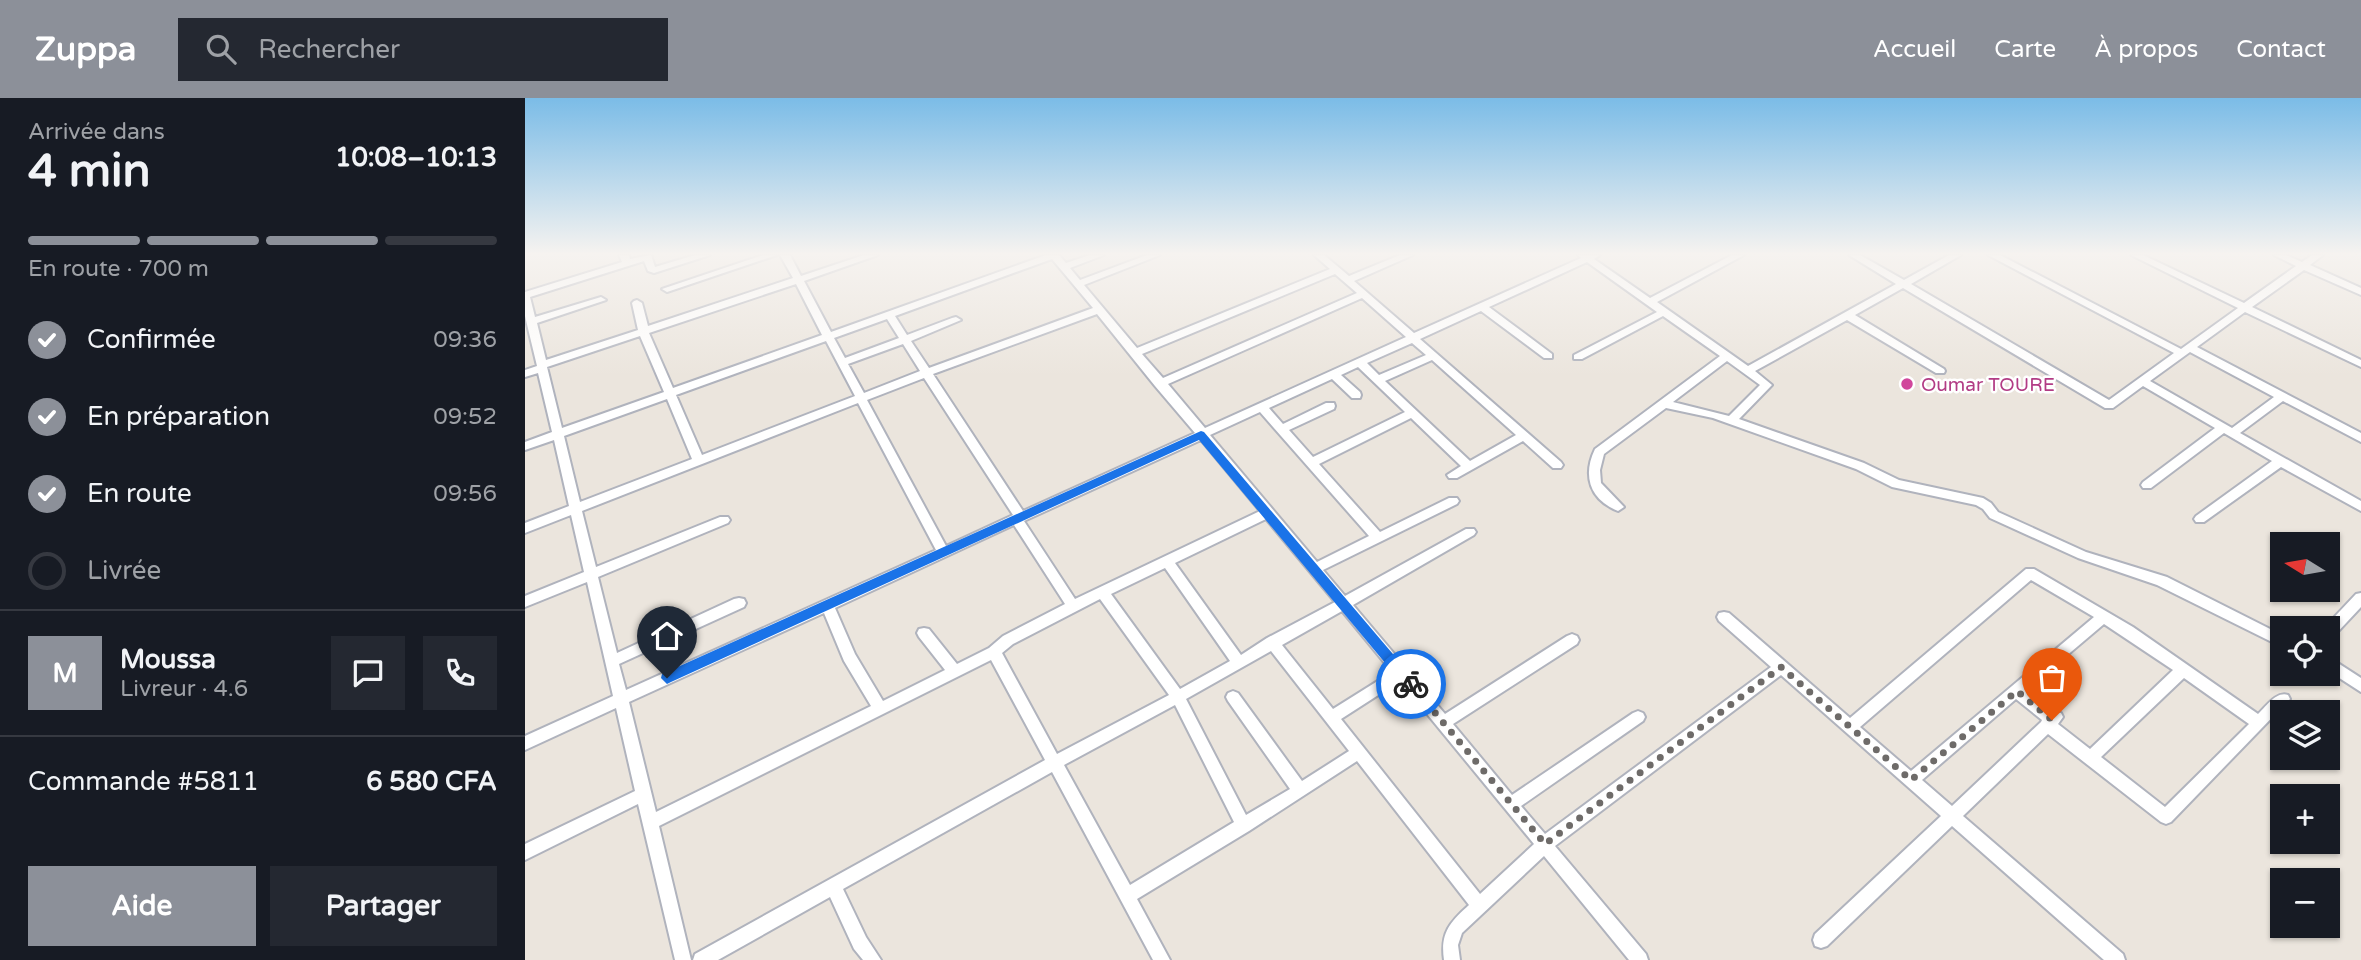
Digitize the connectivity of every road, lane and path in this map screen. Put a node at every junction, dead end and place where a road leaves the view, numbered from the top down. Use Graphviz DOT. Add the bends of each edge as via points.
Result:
graph roads {
  1 [pos="525,295"];
  2 [pos="753,295"];
  3 [pos="806,295"];
  4 [pos="943,295"];
  5 [pos="1086,295"];
  6 [pos="1275,295"];
  7 [pos="1360,295"];
  8 [pos="1364,295"];
  9 [pos="1507,295"];
  10 [pos="1641,295"];
  11 [pos="1663,295"];
  12 [pos="1883,295"];
  13 [pos="1923,295"];
  14 [pos="2074,295"];
  15 [pos="2220,295"];
  16 [pos="2261,295"];
  17 [pos="601,300"];
  18 [pos="1650,302"];
  19 [pos="637,303"];
  20 [pos="1482,307"];
  21 [pos="2245,307"];
  22 [pos="1098,310"];
  23 [pos="1664,312"];
  24 [pos="889,315"];
  25 [pos="1847,315"];
  26 [pos="956,320"];
  27 [pos="531,322"];
  28 [pos="644,332"];
  29 [pos="828,337"];
  30 [pos="904,338"];
  31 [pos="1413,338"];
  32 [pos="2185,350"];
  33 [pos="1134,353"];
  34 [pos="1433,356"];
  35 [pos="1548,356"];
  36 [pos="1727,356"];
  37 [pos="1578,357"];
  38 [pos="844,362"];
  39 [pos="1359,362"];
  40 [pos="2361,364"];
  41 [pos="542,367"];
  42 [pos="1747,371"];
  43 [pos="1940,371"];
  44 [pos="926,373"];
  45 [pos="525,374"];
  46 [pos="1333,374"];
  47 [pos="1379,379"];
  48 [pos="2142,381"];
  49 [pos="1159,384"];
  50 [pos="669,393"];
  51 [pos="1356,395"];
  52 [pos="2283,396"];
  53 [pos="862,399"];
  54 [pos="1664,403"];
  55 [pos="1330,406"];
  56 [pos="1262,407"];
  57 [pos="1413,413"];
  58 [pos="1731,421"];
  59 [pos="1282,429"];
  60 [pos="2228,430"];
  61 [pos="558,434"];
  62 [pos="1201,435"];
  63 [pos="1524,436"];
  64 [pos="2361,438"];
  65 [pos="525,446"];
  66 [pos="699,461"];
  67 [pos="2281,461"];
  68 [pos="1312,463"];
  69 [pos="1557,465"];
  70 [pos="1469,467"];
  71 [pos="1453,475"];
  72 [pos="2147,485"];
  73 [pos="1453,501"];
  74 [pos="1618,506"];
  75 [pos="2361,507"];
  76 [pos="576,509"];
  77 [pos="1267,513"];
  78 [pos="1018,518"];
  79 [pos="2200,519"];
  80 [pos="724,520"];
  81 [pos="525,528"];
  82 [pos="1470,532"];
  83 [pos="1378,538"];
  84 [pos="943,552"];
  85 [pos="1168,562"];
  86 [pos="1314,569"];
  87 [pos="591,575"];
  88 [pos="1104,593"];
  89 [pos="2361,598"];
  90 [pos="525,603"];
  91 [pos="739,603"];
  92 [pos="1342,603"];
  93 [pos="827,605"];
  94 [pos="1073,606"];
  95 [pos="1724,617"];
  96 [pos="2103,617"];
  97 [pos="2340,620"];
  98 [pos="924,633"];
  99 [pos="2270,635"];
  100 [pos="1572,640"];
  101 [pos="1272,642"];
  102 [pos="994,652"];
  103 [pos="612,661"];
  104 [pos="1238,661"];
  105 [pos="1781,667"];
  106 [pos="2183,670"];
  107 [pos="954,671"];
  108 [pos="2340,671"];
  109 [pos="1401,673"];
  110 [pos="2361,686"];
  111 [pos="2017,691"];
  112 [pos="1233,696"];
  113 [pos="1178,697"];
  114 [pos="621,699"];
  115 [pos="2283,699"];
  116 [pos="880,709"];
  117 [pos="1638,717"];
  118 [pos="1332,718"];
  119 [pos="2052,720"];
  120 [pos="1443,723"];
  121 [pos="2259,723"];
  122 [pos="1850,727"];
  123 [pos="525,743"];
  124 [pos="1359,752"];
  125 [pos="2090,758"];
  126 [pos="1056,762"];
  127 [pos="1911,780"];
  128 [pos="1300,791"];
  129 [pos="644,794"];
  130 [pos="1511,804"];
  131 [pos="1951,816"];
  132 [pos="650,823"];
  133 [pos="1244,826"];
  134 [pos="1545,844"];
  135 [pos="525,852"];
  136 [pos="833,886"];
  137 [pos="1127,897"];
  138 [pos="1479,905"];
  139 [pos="1821,940"];
  140 [pos="683,960"];
  141 [pos="701,960"];
  142 [pos="873,960"];
  143 [pos="1162,960"];
  144 [pos="1452,960"];
  145 [pos="1640,960"];
  146 [pos="2117,960"];
  1 -- 27 [label="street"];
  2 -- 28 [label="street"];
  3 -- 29 [label="street"];
  4 -- 24 [label="street"];
  5 -- 22 [label="street"];
  6 -- 33 [label="street"];
  7 -- 49 [label="street"];
  8 -- 31 [label="street"];
  9 -- 20 [label="street"];
  10 -- 18 [label="street"];
  11 -- 18 [label="street"];
  12 -- 25 [label="street"];
  13 -- 48 [label="street" via="2109,405"];
  14 -- 32 [label="street"];
  15 -- 21 [label="street"];
  16 -- 21 [label="street"];
  17 -- 27 [label="street"];
  18 -- 23 [label="street"];
  19 -- 28 [label="street"];
  20 -- 31 [label="street"];
  20 -- 35 [label="street"];
  21 -- 32 [label="street"];
  21 -- 40 [label="street"];
  22 -- 33 [label="street"];
  22 -- 44 [label="street"];
  23 -- 36 [label="street"];
  23 -- 37 [label="street"];
  24 -- 29 [label="street"];
  24 -- 30 [label="street"];
  25 -- 42 [label="street"];
  25 -- 43 [label="street"];
  26 -- 30 [label="street"];
  27 -- 41 [label="street"];
  28 -- 41 [label="street"];
  28 -- 50 [label="street"];
  29 -- 38 [label="street"];
  29 -- 50 [label="street"];
  30 -- 38 [label="street"];
  30 -- 44 [label="street"];
  31 -- 34 [label="street"];
  31 -- 39 [label="street"];
  32 -- 48 [label="street"];
  32 -- 52 [label="street"];
  33 -- 49 [label="street"];
  34 -- 47 [label="street"];
  34 -- 63 [label="street"];
  36 -- 42 [label="street"];
  36 -- 54 [label="street"];
  38 -- 53 [label="street"];
  39 -- 46 [label="street"];
  39 -- 47 [label="street"];
  41 -- 45 [label="street"];
  41 -- 61 [label="street"];
  42 -- 58 [label="street" via="1767,385"];
  44 -- 53 [label="street"];
  44 -- 78 [label="street"];
  46 -- 51 [label="street"];
  46 -- 56 [label="street"];
  47 -- 57 [label="street"];
  48 -- 60 [label="street"];
  49 -- 62 [label="street"];
  50 -- 61 [label="street"];
  50 -- 66 [label="street"];
  52 -- 60 [label="street"];
  52 -- 64 [label="street"];
  53 -- 66 [label="street"];
  53 -- 84 [label="street"];
  54 -- 58 [label="street"];
  54 -- 74 [label="street" via="1599,452 1592,482"];
  55 -- 59 [label="street"];
  56 -- 59 [label="street"];
  56 -- 62 [label="street"];
  57 -- 68 [label="street"];
  57 -- 70 [label="street"];
  58 -- 99 [label="street" via="1860,466 1896,484 1979,501 1994,515 2082,555 2162,581"];
  59 -- 68 [label="street"];
  60 -- 67 [label="street"];
  60 -- 72 [label="street"];
  61 -- 65 [label="street"];
  61 -- 76 [label="street"];
  62 -- 77 [label="street"];
  62 -- 78 [label="street"];
  63 -- 69 [label="street"];
  63 -- 70 [label="street"];
  66 -- 76 [label="street"];
  67 -- 75 [label="street"];
  67 -- 79 [label="street"];
  68 -- 83 [label="street"];
  70 -- 71 [label="street"];
  73 -- 83 [label="street"];
  76 -- 81 [label="street"];
  76 -- 87 [label="street"];
  77 -- 85 [label="street"];
  77 -- 86 [label="street"];
  78 -- 84 [label="street"];
  78 -- 94 [label="street"];
  80 -- 87 [label="street"];
  82 -- 92 [label="street"];
  83 -- 86 [label="street"];
  84 -- 93 [label="street"];
  85 -- 88 [label="street"];
  85 -- 104 [label="street"];
  86 -- 92 [label="street"];
  87 -- 90 [label="street"];
  87 -- 103 [label="street"];
  88 -- 94 [label="street"];
  88 -- 113 [label="street"];
  89 -- 97 [label="street"];
  91 -- 103 [label="street"];
  92 -- 101 [label="street"];
  92 -- 109 [label="street"];
  93 -- 114 [label="street"];
  93 -- 116 [label="street" via="849,657"];
  94 -- 102 [label="street"];
  95 -- 105 [label="street"];
  96 -- 106 [label="street"];
  96 -- 111 [label="street"];
  96 -- 122 [label="street" via="2030,573"];
  98 -- 107 [label="street"];
  100 -- 120 [label="street"];
  101 -- 104 [label="street"];
  101 -- 118 [label="street"];
  102 -- 107 [label="street"];
  102 -- 126 [label="street"];
  103 -- 114 [label="street"];
  104 -- 113 [label="street"];
  105 -- 122 [label="street"];
  105 -- 134 [label="street"];
  106 -- 121 [label="street"];
  106 -- 125 [label="street"];
  107 -- 116 [label="street"];
  108 -- 110 [label="street"];
  109 -- 118 [label="street"];
  109 -- 120 [label="street"];
  111 -- 119 [label="street"];
  111 -- 127 [label="street"];
  112 -- 128 [label="street"];
  113 -- 126 [label="street"];
  113 -- 133 [label="street"];
  114 -- 123 [label="street"];
  114 -- 129 [label="street"];
  115 -- 121 [label="street"];
  116 -- 132 [label="street"];
  117 -- 130 [label="street"];
  118 -- 124 [label="street"];
  119 -- 125 [label="street"];
  119 -- 131 [label="street"];
  120 -- 130 [label="street"];
  121 -- 125 [label="street" via="2166,817"];
  122 -- 127 [label="street"];
  124 -- 128 [label="street"];
  124 -- 138 [label="street"];
  126 -- 136 [label="street"];
  126 -- 137 [label="street"];
  127 -- 131 [label="street"];
  128 -- 133 [label="street"];
  129 -- 132 [label="street"];
  129 -- 135 [label="street"];
  130 -- 134 [label="street"];
  131 -- 139 [label="street"];
  131 -- 146 [label="street"];
  132 -- 140 [label="street"];
  133 -- 137 [label="street"];
  134 -- 138 [label="street"];
  134 -- 145 [label="street"];
  136 -- 141 [label="street"];
  136 -- 142 [label="street"];
  137 -- 143 [label="street"];
  138 -- 144 [label="street" via="1456,928 1450,945"];
}
